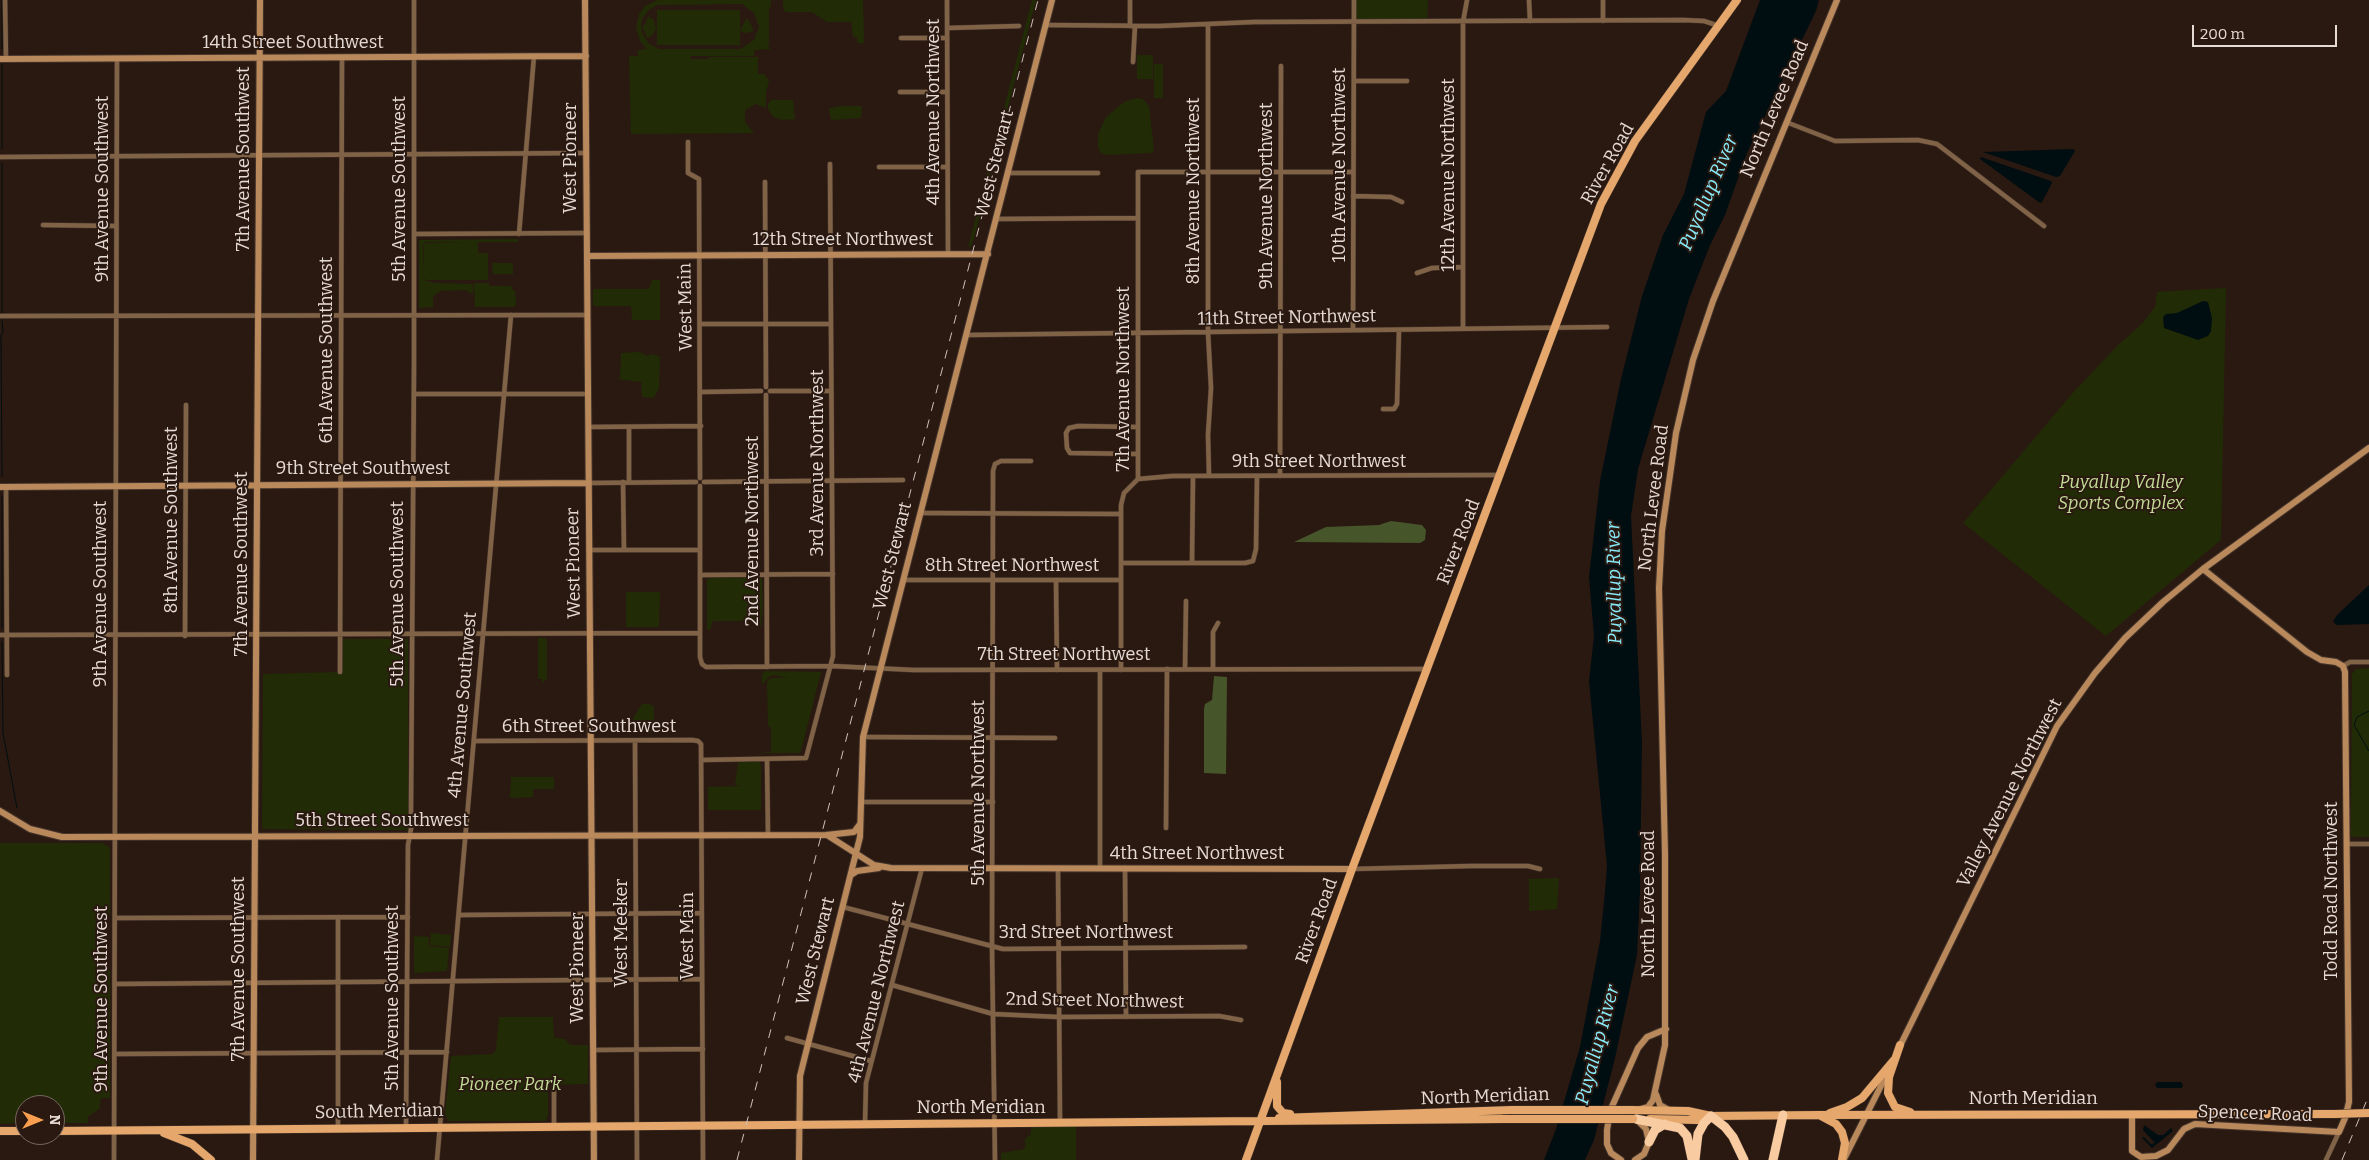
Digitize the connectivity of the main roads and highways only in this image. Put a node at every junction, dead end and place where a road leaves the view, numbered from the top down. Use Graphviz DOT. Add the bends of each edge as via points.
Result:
graph roads {
  1 [pos="1737,0"];
  2 [pos="1900,1045"];
  3 [pos="1894,1060"];
  4 [pos="1280,1066"];
  5 [pos="2369,1113"];
  6 [pos="1783,1115"];
  7 [pos="1819,1115"];
  8 [pos="1922,1115"];
  9 [pos="1305,1116"];
  10 [pos="1711,1116"];
  11 [pos="1634,1119"];
  12 [pos="1260,1120"];
  13 [pos="1237,1121"];
  14 [pos="1666,1124"];
  15 [pos="703,1125"];
  16 [pos="150,1130"];
  17 [pos="0,1131"];
  18 [pos="15,1131"];
  19 [pos="65,1131"];
  20 [pos="1649,1142"];
  21 [pos="1252,1148"];
  22 [pos="211,1160"];
  23 [pos="1246,1160"];
  24 [pos="1694,1160"];
  25 [pos="1744,1160"];
  26 [pos="1773,1160"];
  27 [pos="1842,1160"];
  1 -- 4 [label="main road, River Road" via="1635,141 1596,218"];
  2 -- 8 [label="main road" via="1889,1077 1888,1093 1895,1107"];
  3 -- 7 [label="main road" via="1862,1098 1847,1107"];
  4 -- 9 [label="main road" via="1276,1092 1278,1108 1283,1113"];
  4 -- 12 [label="main road, River Road"];
  5 -- 8 [label="main road, North Meridian, bridge"];
  6 -- 7 [label="main road, North Meridian"];
  6 -- 10 [label="main road, North Meridian"];
  6 -- 26 [label="highway"];
  7 -- 8 [label="main road, North Meridian"];
  7 -- 27 [label="main road" via="1836,1124 1842,1132 1845,1143"];
  9 -- 10 [label="main road, North Meridian, bridge" via="1512,1110 1669,1110"];
  9 -- 12 [label="main road, North Meridian"];
  10 -- 11 [label="main road, North Meridian" via="1698,1120"];
  10 -- 24 [label="highway" via="1698,1134"];
  10 -- 25 [label="highway" via="1726,1127"];
  11 -- 12 [label="main road, North Meridian, bridge"];
  11 -- 14 [label="highway"];
  12 -- 13 [label="main road, North Meridian"];
  12 -- 21 [label="main road, River Road"];
  13 -- 15 [label="main road, North Meridian"];
  13 -- 21 [label="main road" via="1252,1125"];
  14 -- 20 [label="highway" via="1655,1130"];
  14 -- 24 [label="highway" via="1683,1131"];
  15 -- 16 [label="main road, South Meridian"];
  16 -- 19 [label="main road, South Meridian"];
  16 -- 22 [label="main road" via="186,1140"];
  17 -- 18 [label="main road"];
  21 -- 23 [label="main road, River Road"];
}
